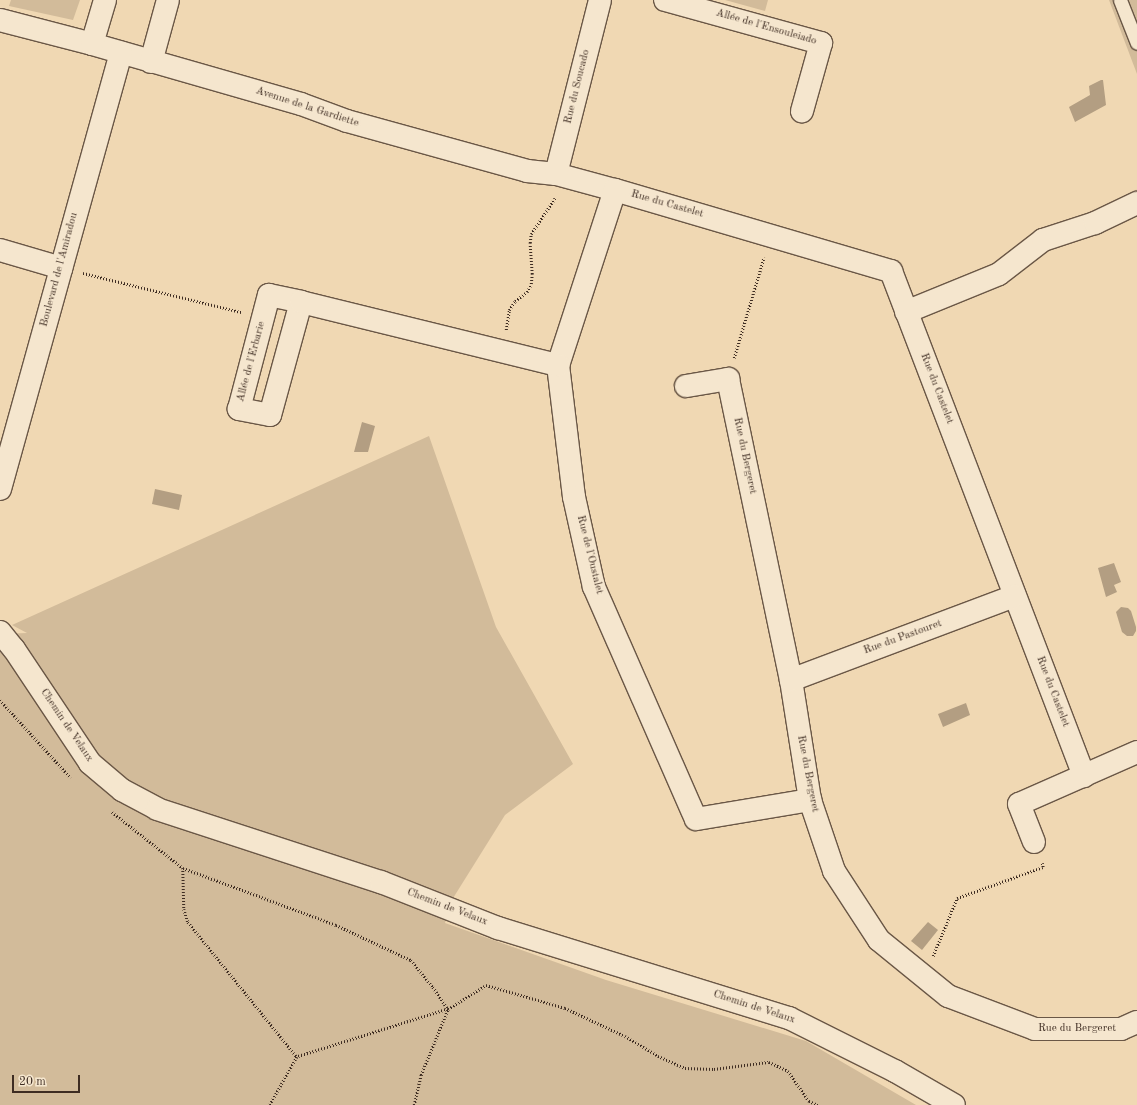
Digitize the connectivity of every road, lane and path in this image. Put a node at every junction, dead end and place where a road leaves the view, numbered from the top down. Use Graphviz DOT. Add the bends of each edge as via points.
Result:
graph roads {
  1 [pos="105,0"];
  2 [pos="168,0"];
  3 [pos="600,0"];
  4 [pos="665,0"];
  5 [pos="1120,0"];
  6 [pos="0,20"];
  7 [pos="1137,42"];
  8 [pos="92,44"];
  9 [pos="121,52"];
  10 [pos="151,62"];
  11 [pos="802,111"];
  12 [pos="562,176"];
  13 [pos="615,190"];
  14 [pos="1137,204"];
  15 [pos="770,235"];
  16 [pos="0,250"];
  17 [pos="61,268"];
  18 [pos="300,302"];
  19 [pos="906,312"];
  20 [pos="264,317"];
  21 [pos="507,352"];
  22 [pos="558,365"];
  23 [pos="728,379"];
  24 [pos="686,386"];
  25 [pos="0,488"];
  26 [pos="1015,596"];
  27 [pos="0,632"];
  28 [pos="791,680"];
  29 [pos="0,700"];
  30 [pos="1137,752"];
  31 [pos="1084,776"];
  32 [pos="75,781"];
  33 [pos="810,800"];
  34 [pos="110,810"];
  35 [pos="1034,842"];
  36 [pos="183,868"];
  37 [pos="924,977"];
  38 [pos="448,1009"];
  39 [pos="1137,1022"];
  40 [pos="297,1057"];
  41 [pos="270,1105"];
  42 [pos="414,1105"];
  43 [pos="818,1105"];
  44 [pos="954,1105"];
  1 -- 8 [label="street"];
  2 -- 10 [label="street"];
  3 -- 12 [label="street, Rue du Soucado"];
  4 -- 11 [label="street, Allée de l'Ensouleiado" via="821,43"];
  5 -- 7 [label="lane"];
  6 -- 8 [label="street, Avenue de la Gardiette"];
  8 -- 9 [label="street, Avenue de la Gardiette"];
  9 -- 10 [label="street, Avenue de la Gardiette"];
  9 -- 17 [label="street, Boulevard de l'Amiradou"];
  10 -- 12 [label="street, Avenue de la Gardiette" via="302,104 347,121 527,171"];
  12 -- 13 [label="street, Avenue de la Gardiette"];
  12 -- 21 [label="path" via="531,234 531,284 527,292 515,301 509,310 506,326"];
  13 -- 15 [label="street, Rue du Castelet"];
  13 -- 22 [label="street, Rue de l'Oustalet"];
  14 -- 19 [label="street" via="1096,223 1043,240 999,274"];
  15 -- 19 [label="street, Rue du Castelet" via="891,270"];
  15 -- 23 [label="path"];
  16 -- 17 [label="street"];
  17 -- 20 [label="path"];
  17 -- 25 [label="street, Boulevard de l'Amiradou"];
  18 -- 20 [label="street, Allée de l'Erbarie" via="269,295"];
  18 -- 20 [label="street, Allée de l'Erbarie" via="270,415 239,409"];
  18 -- 21 [label="street, Allée de l'Erbarie"];
  19 -- 26 [label="street, Rue du Castelet"];
  21 -- 22 [label="street, Allée de l'Erbarie"];
  22 -- 33 [label="street, Rue de l'Oustalet" via="574,497 594,587 696,819"];
  23 -- 24 [label="street"];
  23 -- 28 [label="street, Rue du Bergeret"];
  26 -- 28 [label="street, Rue du Pastouret"];
  26 -- 31 [label="street, Rue du Castelet"];
  27 -- 44 [label="street, Chemin de Velaux" via="90,764 122,790 157,809 381,882 498,928 789,1018 895,1071"];
  28 -- 33 [label="street, Rue du Bergeret"];
  29 -- 32 [label="path"];
  30 -- 31 [label="street"];
  31 -- 35 [label="street" via="1019,804"];
  33 -- 37 [label="street, Rue du Bergeret" via="834,871 879,940"];
  34 -- 36 [label="path"];
  35 -- 37 [label="path" via="1043,867 957,898"];
  36 -- 38 [label="path" via="336,924 411,960"];
  36 -- 40 [label="path" via="184,910 188,922"];
  37 -- 39 [label="street, Rue du Bergeret" via="948,996 1035,1029 1121,1029"];
  38 -- 40 [label="path"];
  38 -- 42 [label="path" via="421,1075"];
  38 -- 43 [label="path" via="486,985 565,1008 685,1068 714,1069 769,1062 788,1071 809,1101"];
  40 -- 41 [label="path"];
}
